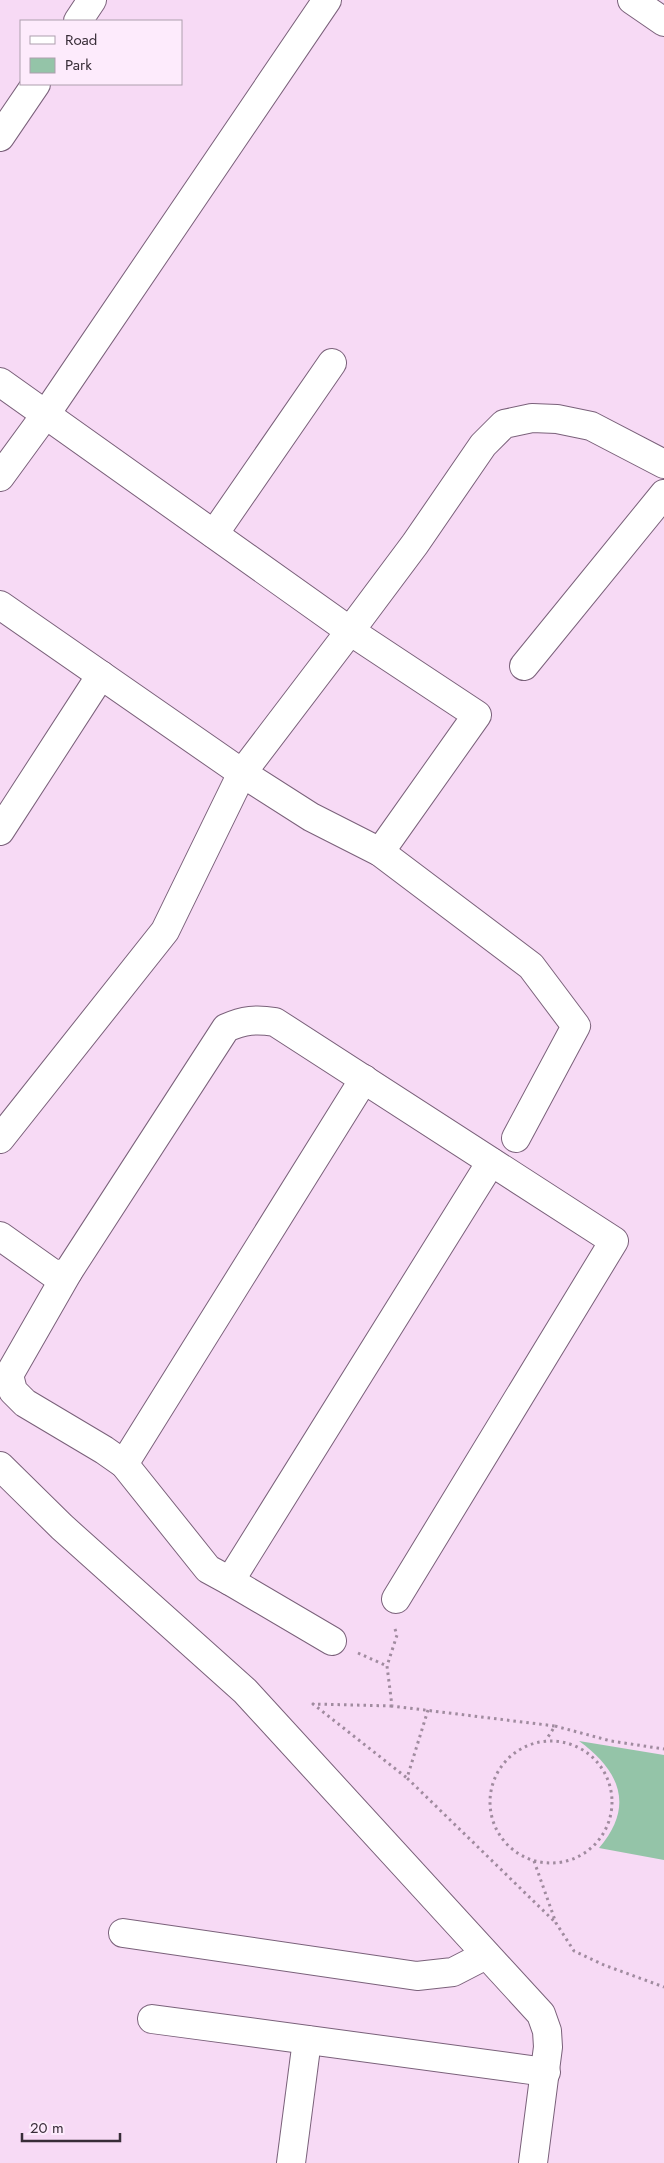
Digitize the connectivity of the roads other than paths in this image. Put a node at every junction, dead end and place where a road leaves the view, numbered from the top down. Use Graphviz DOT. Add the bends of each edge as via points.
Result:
graph roads {
  1 [pos="92,0"];
  2 [pos="327,0"];
  3 [pos="632,0"];
  4 [pos="79,20"];
  5 [pos="664,22"];
  6 [pos="35,85"];
  7 [pos="0,137"];
  8 [pos="332,363"];
  9 [pos="0,382"];
  10 [pos="46,414"];
  11 [pos="664,464"];
  12 [pos="0,477"];
  13 [pos="664,494"];
  14 [pos="214,534"];
  15 [pos="0,605"];
  16 [pos="350,631"];
  17 [pos="524,666"];
  18 [pos="101,676"];
  19 [pos="242,773"];
  20 [pos="0,831"];
  21 [pos="380,852"];
  22 [pos="364,1079"];
  23 [pos="516,1138"];
  24 [pos="0,1139"];
  25 [pos="491,1162"];
  26 [pos="0,1236"];
  27 [pos="68,1272"];
  28 [pos="124,1464"];
  29 [pos="0,1466"];
  30 [pos="230,1581"];
  31 [pos="396,1599"];
  32 [pos="332,1641"];
  33 [pos="123,1933"];
  34 [pos="486,1955"];
  35 [pos="152,2018"];
  36 [pos="308,2040"];
  37 [pos="546,2072"];
  38 [pos="291,2163"];
  39 [pos="533,2163"];
  1 -- 4 [label="street"];
  2 -- 10 [label="street"];
  3 -- 5 [label="street"];
  6 -- 7 [label="street"];
  8 -- 14 [label="street"];
  9 -- 10 [label="street"];
  10 -- 12 [label="street"];
  10 -- 14 [label="street"];
  11 -- 16 [label="street" via="590,426 532,418 504,424 483,445"];
  13 -- 17 [label="street"];
  14 -- 16 [label="street"];
  15 -- 18 [label="street"];
  16 -- 19 [label="street"];
  16 -- 21 [label="street" via="477,715"];
  18 -- 19 [label="street"];
  18 -- 20 [label="street"];
  19 -- 21 [label="street" via="311,817"];
  19 -- 24 [label="street" via="165,931"];
  21 -- 23 [label="street" via="530,966 576,1026"];
  22 -- 25 [label="street"];
  22 -- 27 [label="street" via="275,1022 257,1019 226,1028"];
  22 -- 28 [label="street"];
  25 -- 30 [label="street"];
  25 -- 31 [label="street" via="614,1241"];
  26 -- 27 [label="street" via="55,1275"];
  27 -- 28 [label="street" via="9,1375 12,1391 25,1403"];
  28 -- 30 [label="street" via="208,1569"];
  29 -- 34 [label="street" via="62,1528 246,1691"];
  30 -- 32 [label="street"];
  33 -- 34 [label="street" via="417,1976 453,1972"];
  34 -- 37 [label="street" via="541,2014 548,2039"];
  35 -- 36 [label="street"];
  36 -- 37 [label="street"];
  36 -- 38 [label="street"];
  37 -- 39 [label="street"];
}
